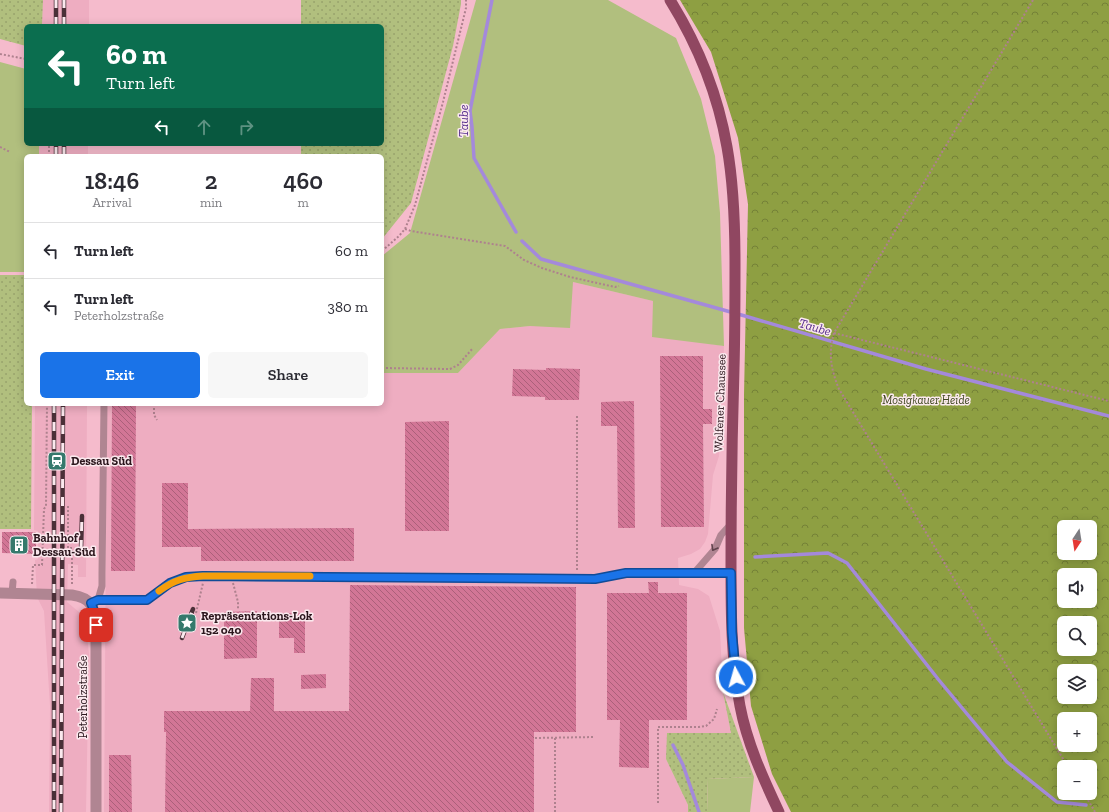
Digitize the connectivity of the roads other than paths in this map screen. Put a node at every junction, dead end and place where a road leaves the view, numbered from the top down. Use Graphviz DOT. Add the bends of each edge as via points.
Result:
graph roads {
  1 [pos="670,0"];
  2 [pos="104,406"];
  3 [pos="731,524"];
  4 [pos="695,572"];
  5 [pos="731,573"];
  6 [pos="0,593"];
  7 [pos="94,601"];
  8 [pos="96,812"];
  9 [pos="779,812"];
  1 -- 3 [label="main road, Wolfener Chaussee" via="699,55 713,90 728,147 733,190 735,296"];
  2 -- 7 [label="lane" via="102,586"];
  3 -- 4 [label="lane, one-way" via="721,535 715,549"];
  3 -- 5 [label="main road, Wolfener Chaussee"];
  4 -- 5 [label="lane"];
  4 -- 7 [label="lane" via="626,573 595,579 203,576 186,577 170,583 147,600"];
  5 -- 9 [label="main road, Wolfener Chaussee" via="733,648 740,708 765,782"];
  6 -- 7 [label="street" via="12,588 32,593 72,595"];
  7 -- 8 [label="street, Peterholzstraße"];
}
